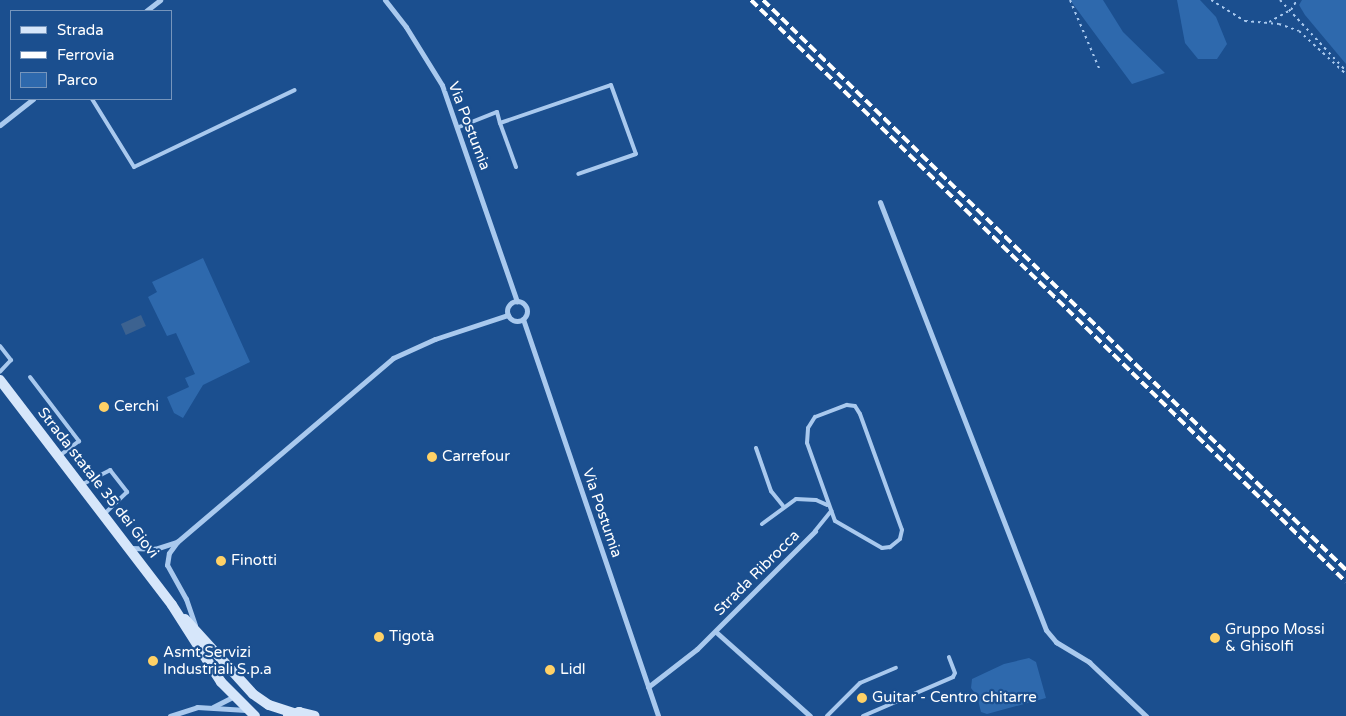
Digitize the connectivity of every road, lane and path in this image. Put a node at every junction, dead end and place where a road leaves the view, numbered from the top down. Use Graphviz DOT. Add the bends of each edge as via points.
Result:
graph roads {
  1 [pos="160,0"];
  2 [pos="385,0"];
  3 [pos="1070,0"];
  4 [pos="1212,0"];
  5 [pos="1280,0"];
  6 [pos="1297,0"];
  7 [pos="147,10"];
  8 [pos="1291,10"];
  9 [pos="1245,21"];
  10 [pos="1099,68"];
  11 [pos="1346,73"];
  12 [pos="295,90"];
  13 [pos="33,100"];
  14 [pos="93,100"];
  15 [pos="500,123"];
  16 [pos="0,125"];
  17 [pos="459,127"];
  18 [pos="516,167"];
  19 [pos="578,174"];
  20 [pos="880,202"];
  21 [pos="517,301"];
  22 [pos="508,315"];
  23 [pos="523,319"];
  24 [pos="0,346"];
  25 [pos="0,372"];
  26 [pos="30,377"];
  27 [pos="0,380"];
  28 [pos="756,448"];
  29 [pos="59,456"];
  30 [pos="81,485"];
  31 [pos="827,505"];
  32 [pos="782,506"];
  33 [pos="831,512"];
  34 [pos="104,514"];
  35 [pos="762,524"];
  36 [pos="815,531"];
  37 [pos="177,542"];
  38 [pos="131,548"];
  39 [pos="172,605"];
  40 [pos="196,630"];
  41 [pos="716,632"];
  42 [pos="949,657"];
  43 [pos="896,668"];
  44 [pos="648,687"];
  45 [pos="233,697"];
  46 [pos="261,701"];
  47 [pos="213,707"];
  48 [pos="246,710"];
  49 [pos="291,715"];
  50 [pos="170,716"];
  51 [pos="255,716"];
  52 [pos="315,716"];
  53 [pos="658,716"];
  54 [pos="810,716"];
  55 [pos="827,716"];
  56 [pos="863,716"];
  57 [pos="1146,716"];
  1 -- 7 [label="street"];
  2 -- 17 [label="street, Via Postumia" via="442,85"];
  3 -- 10 [label="path"];
  4 -- 9 [label="path"];
  5 -- 8 [label="path"];
  6 -- 8 [label="path"];
  8 -- 9 [label="path" via="1269,22"];
  8 -- 11 [label="path"];
  9 -- 11 [label="path" via="1279,24 1299,31 1323,56"];
  12 -- 14 [label="lane" via="134,166"];
  13 -- 16 [label="street"];
  15 -- 17 [label="lane" via="497,112"];
  15 -- 18 [label="lane"];
  15 -- 19 [label="lane" via="611,85 636,154"];
  17 -- 21 [label="street, Via Postumia"];
  20 -- 57 [label="street" via="1046,630 1064,649 1089,662"];
  21 -- 22 [label="street" via="509,306"];
  21 -- 23 [label="street" via="526,308"];
  22 -- 23 [label="street" via="515,320"];
  22 -- 37 [label="street" via="435,339 393,358"];
  23 -- 44 [label="street, Via Postumia"];
  24 -- 25 [label="lane" via="11,360"];
  26 -- 29 [label="lane" via="79,441"];
  27 -- 29 [label="main road, Strada statale 35 dei Giovi"];
  28 -- 32 [label="lane" via="771,491"];
  29 -- 30 [label="main road, Strada statale 35 dei Giovi"];
  30 -- 34 [label="main road, Strada statale 35 dei Giovi"];
  30 -- 34 [label="lane" via="110,470 127,492"];
  31 -- 32 [label="lane" via="816,500 796,499"];
  31 -- 33 [label="lane"];
  31 -- 33 [label="lane" via="806,435 815,417 852,405 860,414 903,535 890,547 882,548 852,534 836,521"];
  32 -- 35 [label="lane"];
  33 -- 36 [label="lane"];
  34 -- 38 [label="main road, Strada statale 35 dei Giovi"];
  36 -- 41 [label="street, Strada Ribrocca"];
  37 -- 38 [label="street" via="155,549"];
  37 -- 40 [label="street" via="167,565 186,599"];
  38 -- 39 [label="main road, Strada statale 35 dei Giovi"];
  39 -- 40 [label="main road, Strada statale 35 dei Giovi"];
  39 -- 45 [label="main road, Strada statale 35 dei Giovi" via="204,658"];
  40 -- 46 [label="main road, Strada statale 35 dei Giovi"];
  41 -- 44 [label="street, Strada Ribrocca" via="672,672"];
  41 -- 54 [label="street, Strada Ribrocca"];
  42 -- 56 [label="lane" via="955,672 953,677"];
  43 -- 55 [label="lane" via="860,683"];
  44 -- 53 [label="street, Via Postumia"];
  45 -- 46 [label="main road"];
  45 -- 47 [label="street"];
  45 -- 48 [label="main road, Strada statale 35 dei Giovi"];
  46 -- 49 [label="main road, Strada statale 35 dei Giovi"];
  47 -- 48 [label="street"];
  47 -- 50 [label="street" via="197,707"];
  48 -- 51 [label="main road, Strada statale 35 dei Giovi"];
  49 -- 52 [label="main road, Strada statale 35 dei Giovi" via="306,712"];
}
